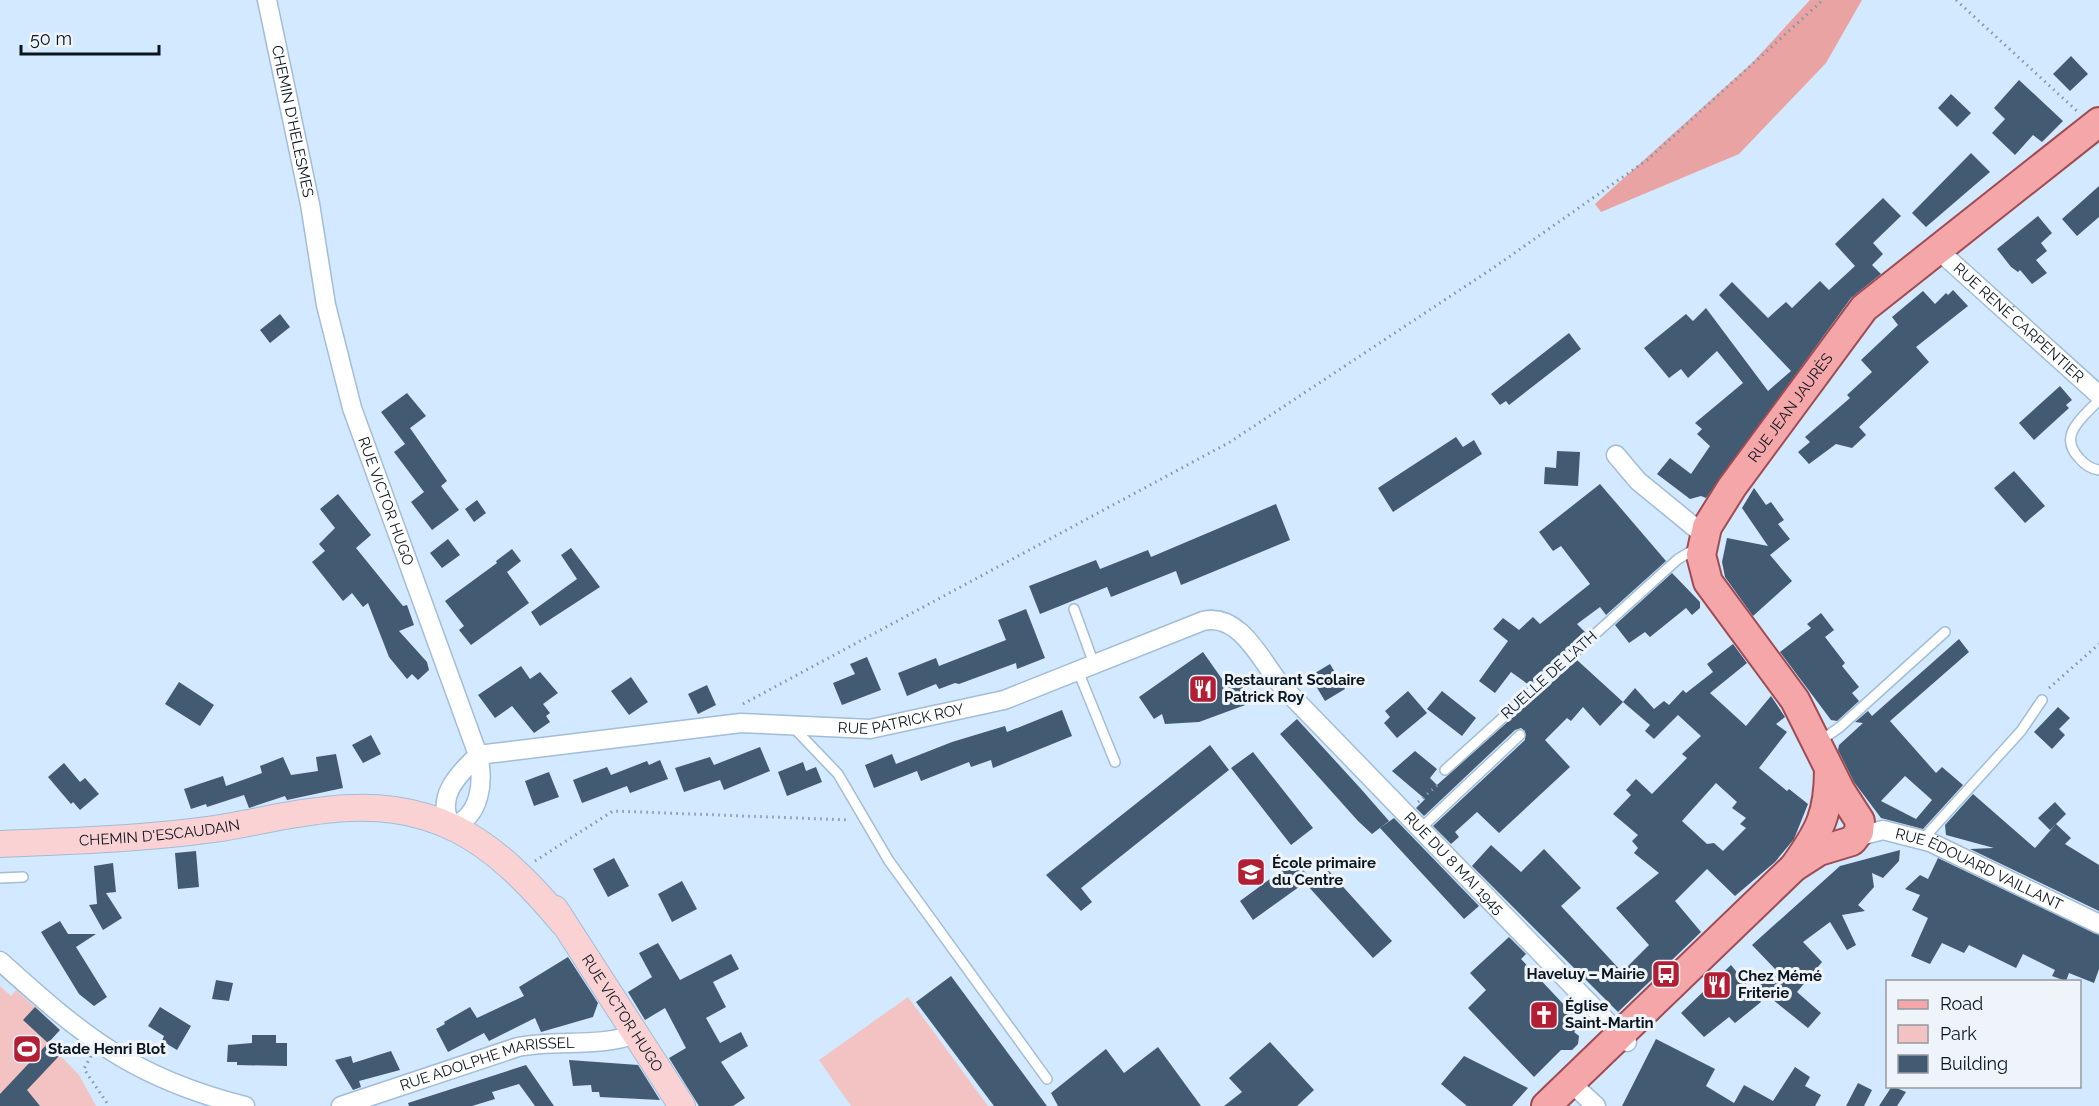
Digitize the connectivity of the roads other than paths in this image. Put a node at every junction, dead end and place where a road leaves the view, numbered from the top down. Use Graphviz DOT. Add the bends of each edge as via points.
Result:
graph roads {
  1 [pos="267,0"];
  2 [pos="2096,124"];
  3 [pos="316,243"];
  4 [pos="1936,249"];
  5 [pos="2099,398"];
  6 [pos="1616,455"];
  7 [pos="2099,470"];
  8 [pos="1703,540"];
  9 [pos="1074,609"];
  10 [pos="1946,632"];
  11 [pos="1086,667"];
  12 [pos="1280,684"];
  13 [pos="2042,700"];
  14 [pos="792,726"];
  15 [pos="1520,735"];
  16 [pos="1823,754"];
  17 [pos="477,755"];
  18 [pos="1115,762"];
  19 [pos="1445,770"];
  20 [pos="455,813"];
  21 [pos="1420,829"];
  22 [pos="1835,830"];
  23 [pos="1923,839"];
  24 [pos="0,844"];
  25 [pos="0,878"];
  26 [pos="23,878"];
  27 [pos="563,923"];
  28 [pos="2099,924"];
  29 [pos="0,961"];
  30 [pos="635,1034"];
  31 [pos="1623,1039"];
  32 [pos="1047,1079"];
  33 [pos="1579,1097"];
  34 [pos="245,1106"];
  35 [pos="341,1106"];
  36 [pos="682,1106"];
  37 [pos="1546,1106"];
  1 -- 3 [label="street, CHEMIN D'HELESMES"];
  2 -- 4 [label="main road, RUE JEAN JAURÈS"];
  3 -- 17 [label="street, RUE VICTOR HUGO" via="338,359 352,408"];
  4 -- 5 [label="street, RUE RENÉ CARPENTIER"];
  4 -- 8 [label="main road, RUE JEAN JAURÈS" via="1855,318 1732,488"];
  5 -- 7 [label="lane, RUE RENÉ CARPENTIER" via="2069,436 2080,460"];
  6 -- 8 [label="street" via="1638,481"];
  8 -- 16 [label="main road" via="1708,582 1787,687"];
  8 -- 19 [label="lane, RUELLE DE L'ATH" via="1677,559"];
  9 -- 11 [label="lane"];
  10 -- 16 [label="lane" via="1840,727"];
  11 -- 12 [label="street, RUE PATRICK ROY" via="1203,621 1218,619 1237,628"];
  11 -- 14 [label="street, RUE PATRICK ROY" via="1004,700 870,729"];
  11 -- 18 [label="lane"];
  12 -- 21 [label="street, RUE DU 8 MAI 1945"];
  13 -- 23 [label="lane" via="2021,731"];
  14 -- 17 [label="street, RUE PATRICK ROY" via="722,725"];
  14 -- 32 [label="lane" via="838,774 929,919"];
  15 -- 21 [label="lane"];
  16 -- 22 [label="main road"];
  16 -- 22 [label="main road" via="1860,823"];
  17 -- 20 [label="street" via="458,778"];
  17 -- 20 [label="street, RUE VICTOR HUGO" via="481,782"];
  20 -- 24 [label="street, CHEMIN D'ESCAUDAIN" via="407,795 380,796 193,831"];
  20 -- 27 [label="street, RUE VICTOR HUGO" via="486,846 509,863"];
  20 -- 27 [label="street, RUE VICTOR HUGO" via="498,835 529,865"];
  21 -- 31 [label="street, RUE DU 8 MAI 1945"];
  22 -- 23 [label="street, RUE ÉDOUARD VAILLANT" via="1883,830"];
  22 -- 31 [label="main road" via="1819,851 1794,867"];
  23 -- 28 [label="street, RUE ÉDOUARD VAILLANT"];
  25 -- 26 [label="lane"];
  27 -- 30 [label="street, RUE VICTOR HUGO"];
  29 -- 34 [label="street" via="97,1044 159,1078"];
  30 -- 35 [label="street, RUE ADOLPHE MARISSEL" via="616,1040 518,1047"];
  30 -- 36 [label="street, RUE VICTOR HUGO"];
  31 -- 33 [label="main road"];
  33 -- 37 [label="main road"];
}
